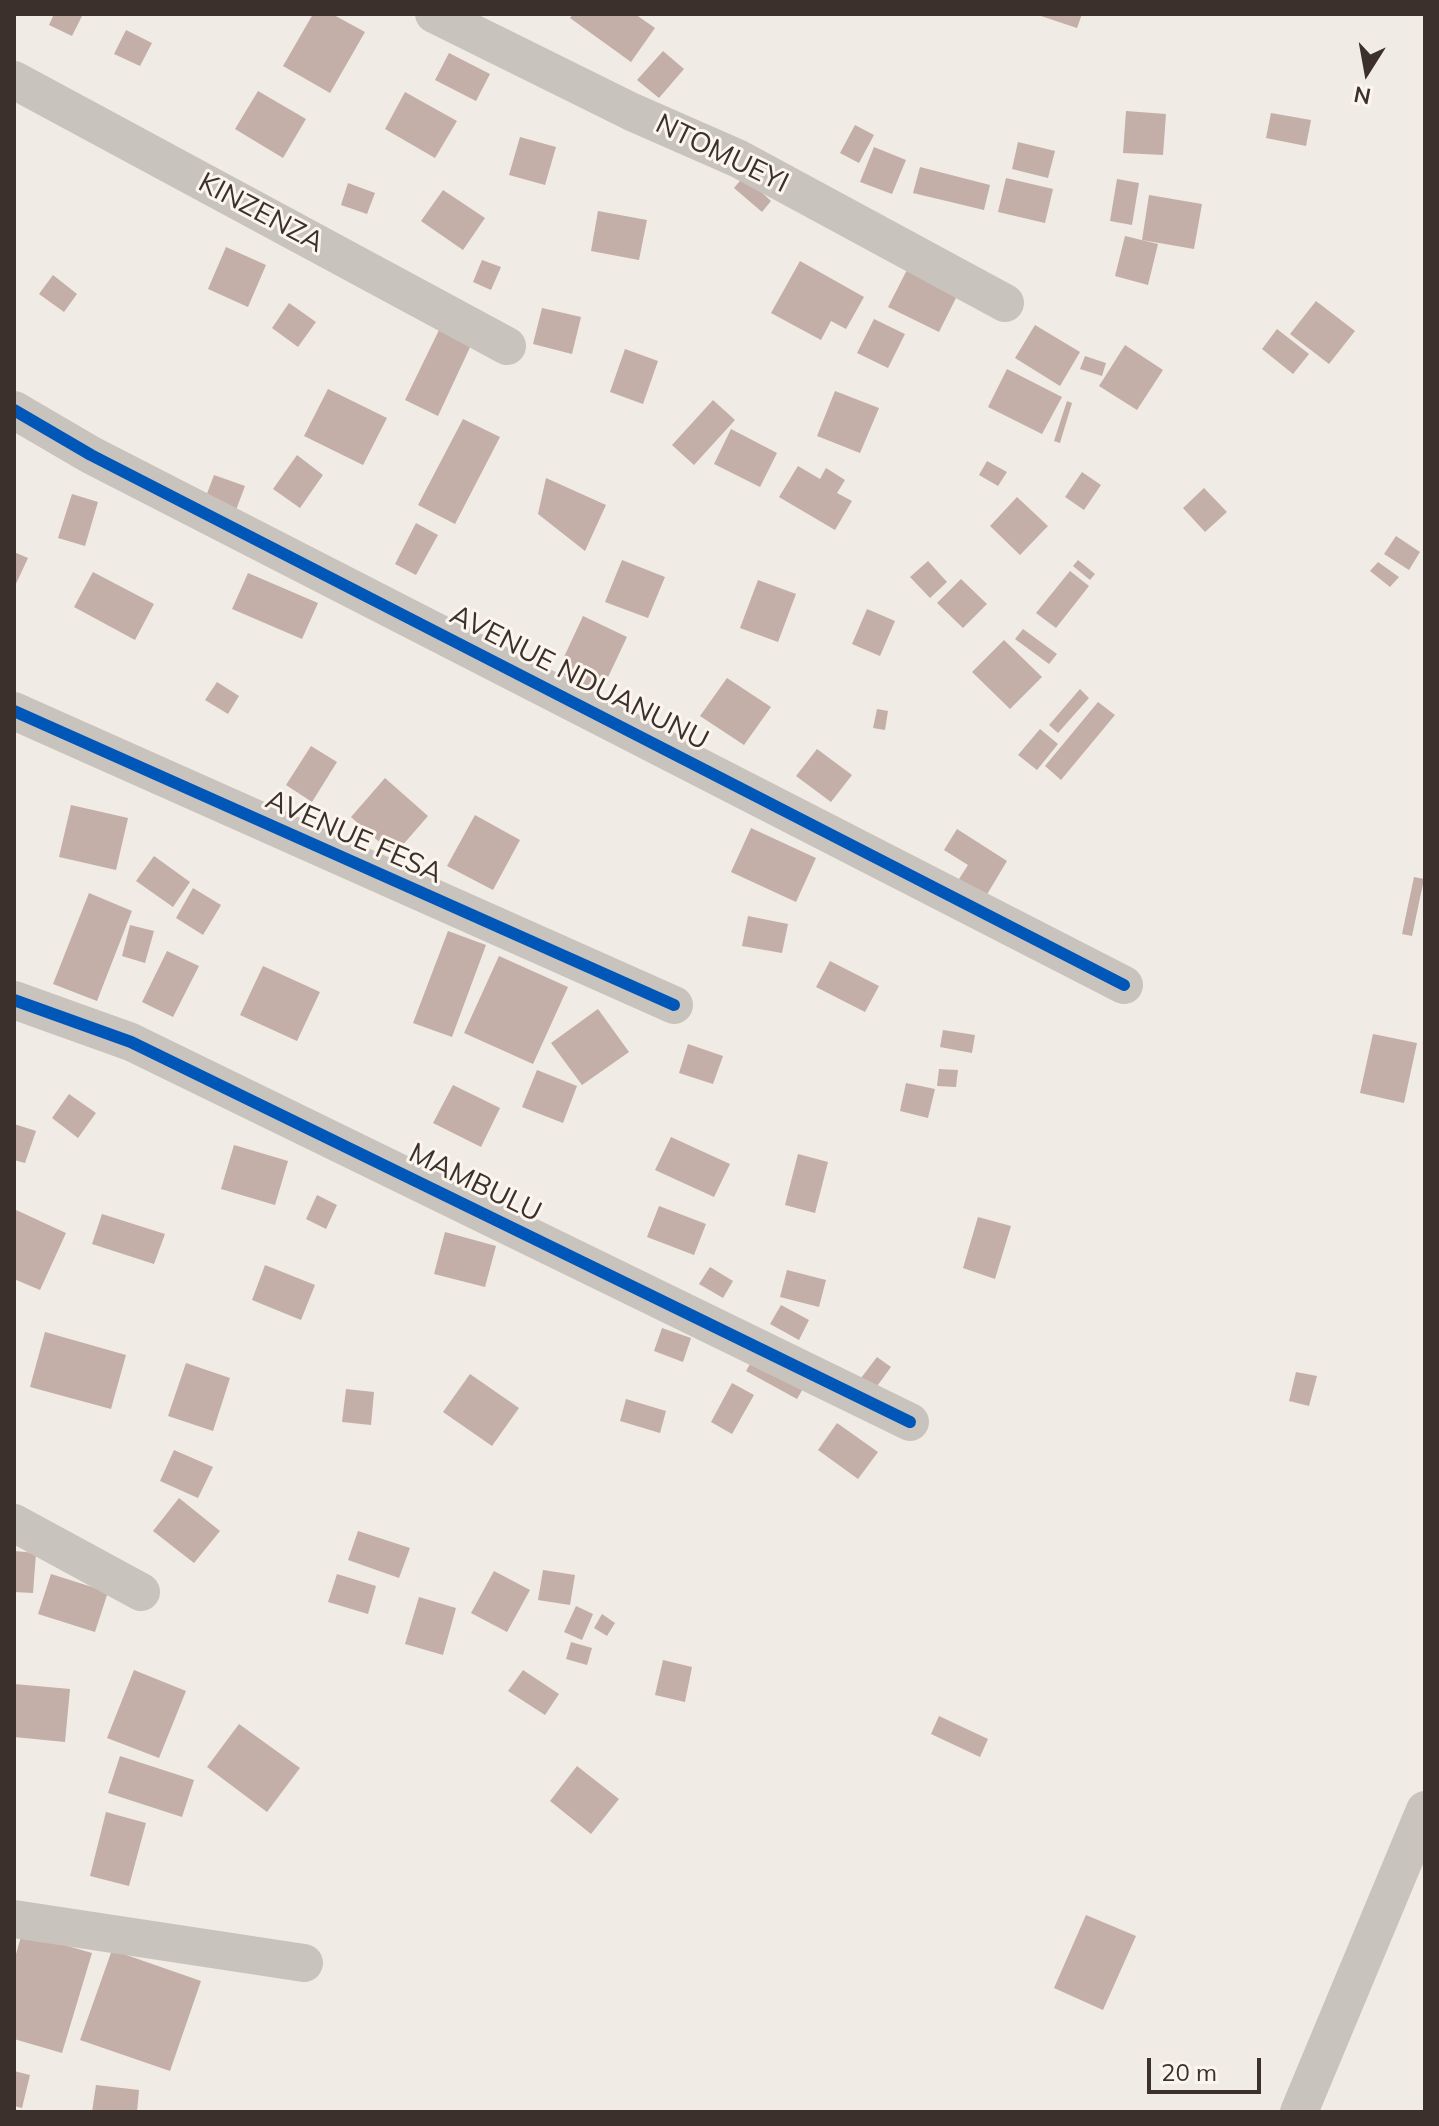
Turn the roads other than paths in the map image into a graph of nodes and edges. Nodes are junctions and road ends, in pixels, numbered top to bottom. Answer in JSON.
{"nodes":[{"id":1,"x":434,"y":14,"type":"edge"},
{"id":2,"x":14,"y":80,"type":"edge"},
{"id":3,"x":1005,"y":303,"type":"dead end"},
{"id":4,"x":507,"y":346,"type":"dead end"},
{"id":5,"x":14,"y":410,"type":"edge"},
{"id":6,"x":14,"y":711,"type":"edge"},
{"id":7,"x":1124,"y":985,"type":"dead end"},
{"id":8,"x":14,"y":1000,"type":"edge"},
{"id":9,"x":674,"y":1005,"type":"dead end"},
{"id":10,"x":910,"y":1422,"type":"dead end"},
{"id":11,"x":14,"y":1523,"type":"edge"},
{"id":12,"x":141,"y":1592,"type":"dead end"},
{"id":13,"x":1425,"y":1810,"type":"edge"},
{"id":14,"x":14,"y":1919,"type":"edge"},
{"id":15,"x":304,"y":1963,"type":"dead end"},
{"id":16,"x":1299,"y":2112,"type":"edge"}],
"edges":[{"from":1,"to":3,"type":"street","name":"NTOMUEYI"},
{"from":2,"to":4,"type":"street","name":"KINZENZA"},
{"from":5,"to":7,"type":"street","name":"AVENUE NDUANUNU"},
{"from":6,"to":9,"type":"street","name":"AVENUE FESA"},
{"from":8,"to":10,"type":"street","name":"MAMBULU"},
{"from":11,"to":12,"type":"street"},
{"from":13,"to":16,"type":"street"},
{"from":14,"to":15,"type":"street"}]}
